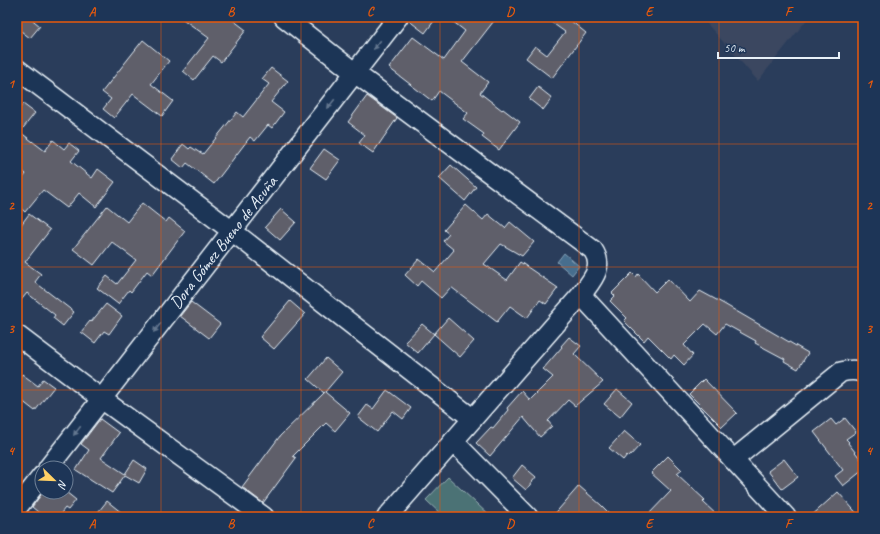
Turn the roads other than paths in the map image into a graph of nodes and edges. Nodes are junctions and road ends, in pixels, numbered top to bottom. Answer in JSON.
{"nodes":[{"id":1,"x":284,"y":17,"type":"edge"},
{"id":2,"x":398,"y":17,"type":"edge"},
{"id":3,"x":17,"y":70,"type":"edge"},
{"id":4,"x":355,"y":73,"type":"junction"},
{"id":5,"x":232,"y":231,"type":"junction"},
{"id":6,"x":581,"y":295,"type":"junction"},
{"id":7,"x":17,"y":335,"type":"edge"},
{"id":8,"x":863,"y":373,"type":"edge"},
{"id":9,"x":102,"y":399,"type":"junction"},
{"id":10,"x":473,"y":419,"type":"junction"},
{"id":11,"x":454,"y":441,"type":"junction"},
{"id":12,"x":54,"y":460,"type":"edge"},
{"id":13,"x":733,"y":460,"type":"junction"},
{"id":14,"x":34,"y":486,"type":"edge"},
{"id":15,"x":17,"y":508,"type":"edge"},
{"id":16,"x":264,"y":517,"type":"edge"},
{"id":17,"x":387,"y":517,"type":"edge"},
{"id":18,"x":528,"y":517,"type":"edge"},
{"id":19,"x":786,"y":517,"type":"edge"}],
"edges":[{"from":1,"to":4,"type":"street"},
{"from":2,"to":4,"type":"street","name":"Dora Gómez Bueno de Acuña","one_way":true},
{"from":3,"to":5,"type":"street"},
{"from":4,"to":5,"type":"street","name":"Dora Gómez Bueno de Acuña","one_way":true},
{"from":4,"to":6,"type":"street"},
{"from":5,"to":9,"type":"street","name":"Dora Gómez Bueno de Acuña","one_way":true},
{"from":5,"to":10,"type":"street"},
{"from":6,"to":10,"type":"street"},
{"from":6,"to":13,"type":"street"},
{"from":7,"to":9,"type":"street"},
{"from":8,"to":13,"type":"street"},
{"from":9,"to":12,"type":"street","name":"Dora Gómez Bueno de Acuña","one_way":true},
{"from":9,"to":16,"type":"street"},
{"from":10,"to":11,"type":"street"},
{"from":11,"to":17,"type":"street"},
{"from":11,"to":18,"type":"street"},
{"from":13,"to":19,"type":"street"},
{"from":14,"to":15,"type":"street"}]}
